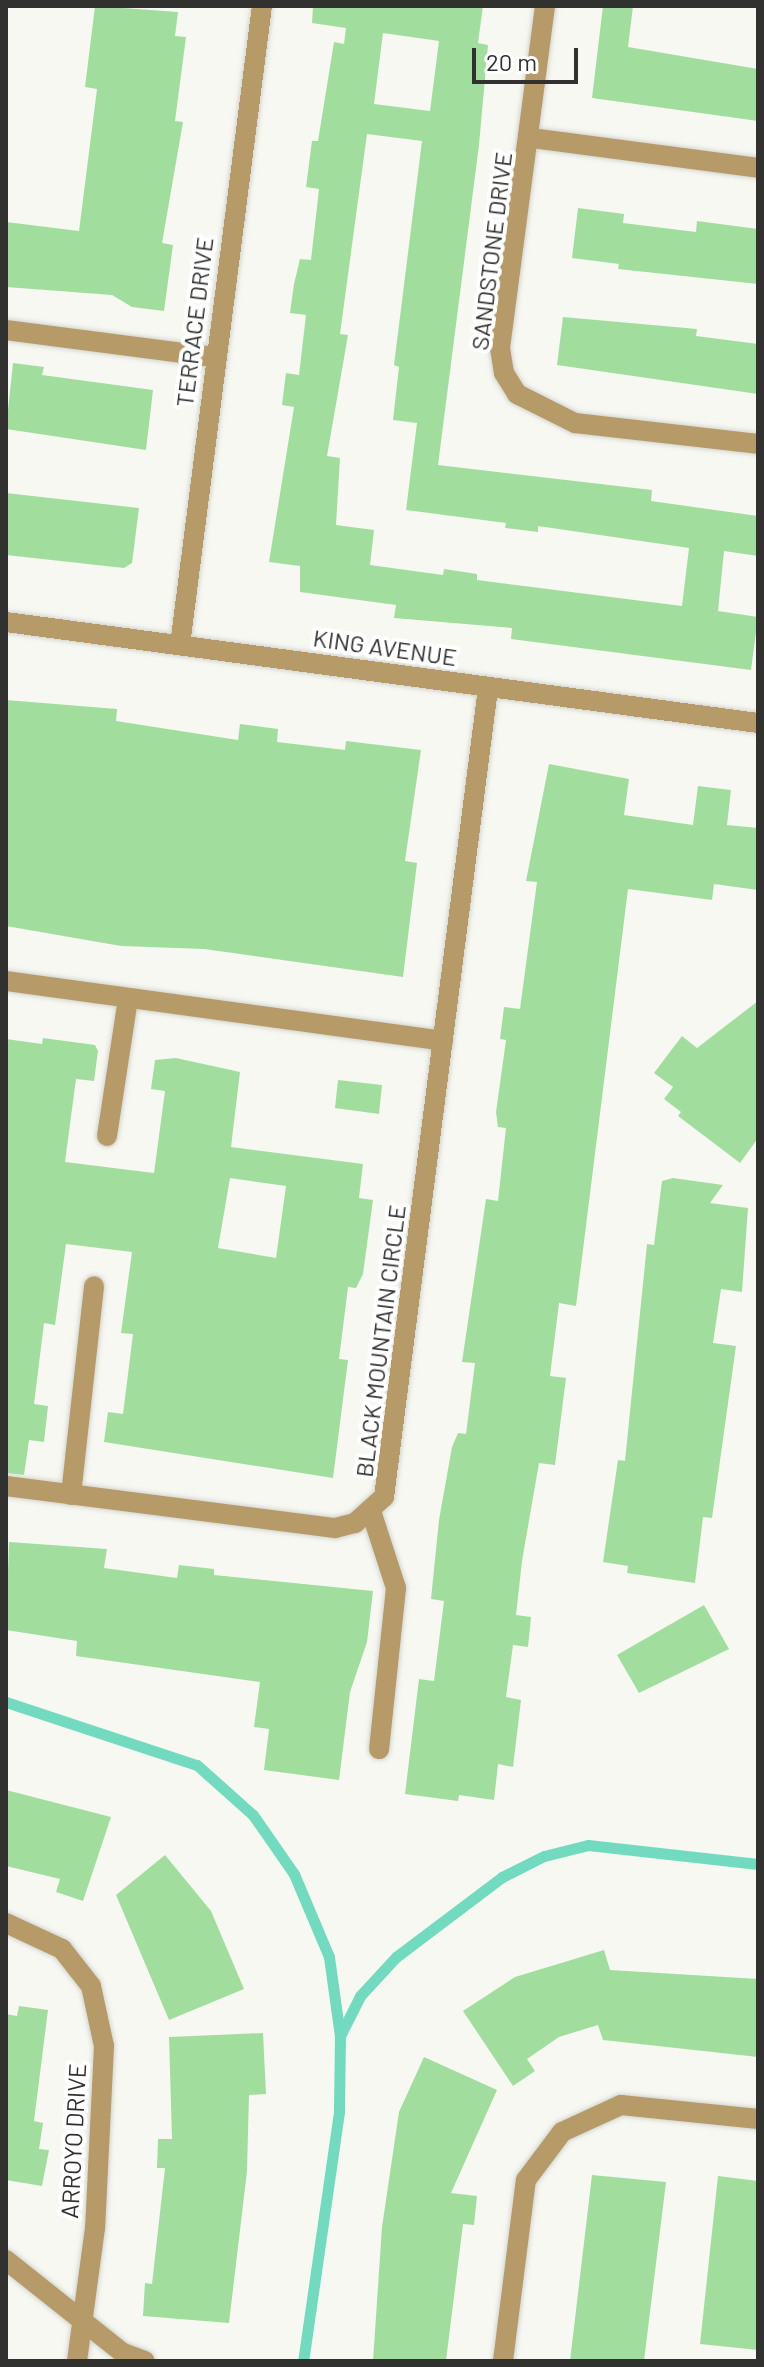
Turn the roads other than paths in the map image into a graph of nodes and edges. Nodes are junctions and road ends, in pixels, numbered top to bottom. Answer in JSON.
{"nodes":[{"id":1,"x":262,"y":6,"type":"edge"},
{"id":2,"x":545,"y":6,"type":"edge"},
{"id":3,"x":531,"y":138,"type":"junction"},
{"id":4,"x":758,"y":168,"type":"edge"},
{"id":5,"x":6,"y":330,"type":"edge"},
{"id":6,"x":215,"y":357,"type":"junction"},
{"id":7,"x":758,"y":444,"type":"edge"},
{"id":8,"x":6,"y":622,"type":"edge"},
{"id":9,"x":180,"y":645,"type":"junction"},
{"id":10,"x":488,"y":688,"type":"junction"},
{"id":11,"x":758,"y":723,"type":"edge"},
{"id":12,"x":6,"y":981,"type":"edge"},
{"id":13,"x":128,"y":999,"type":"junction"},
{"id":14,"x":443,"y":1041,"type":"junction"},
{"id":15,"x":107,"y":1136,"type":"dead end"},
{"id":16,"x":94,"y":1286,"type":"dead end"},
{"id":17,"x":6,"y":1486,"type":"edge"},
{"id":18,"x":71,"y":1495,"type":"junction"},
{"id":19,"x":371,"y":1511,"type":"junction"},
{"id":20,"x":379,"y":1749,"type":"dead end"},
{"id":21,"x":6,"y":1923,"type":"edge"},
{"id":22,"x":758,"y":2119,"type":"edge"},
{"id":23,"x":6,"y":2260,"type":"edge"},
{"id":24,"x":81,"y":2323,"type":"junction"},
{"id":25,"x":77,"y":2361,"type":"edge"},
{"id":26,"x":145,"y":2361,"type":"edge"},
{"id":27,"x":503,"y":2361,"type":"edge"}],
"edges":[{"from":1,"to":6,"type":"street","name":"TERRACE DRIVE"},
{"from":2,"to":3,"type":"street","name":"SANDSTONE DRIVE"},
{"from":3,"to":4,"type":"street"},
{"from":3,"to":7,"type":"street","name":"SANDSTONE DRIVE"},
{"from":5,"to":6,"type":"street"},
{"from":6,"to":9,"type":"street","name":"TERRACE DRIVE"},
{"from":8,"to":9,"type":"street","name":"KING AVENUE"},
{"from":9,"to":10,"type":"street","name":"KING AVENUE"},
{"from":10,"to":11,"type":"street","name":"KING AVENUE"},
{"from":10,"to":14,"type":"street","name":"BLACK MOUNTAIN CIRCLE"},
{"from":12,"to":13,"type":"street"},
{"from":13,"to":14,"type":"street"},
{"from":13,"to":15,"type":"street"},
{"from":14,"to":19,"type":"street","name":"BLACK MOUNTAIN CIRCLE"},
{"from":16,"to":18,"type":"street"},
{"from":17,"to":18,"type":"street","name":"BLACK MOUNTAIN CIRCLE"},
{"from":18,"to":19,"type":"street","name":"BLACK MOUNTAIN CIRCLE"},
{"from":19,"to":20,"type":"street"},
{"from":21,"to":24,"type":"street","name":"ARROYO DRIVE"},
{"from":22,"to":27,"type":"street"},
{"from":23,"to":24,"type":"street"},
{"from":24,"to":25,"type":"street","name":"ARROYO DRIVE"},
{"from":24,"to":26,"type":"street"}]}
